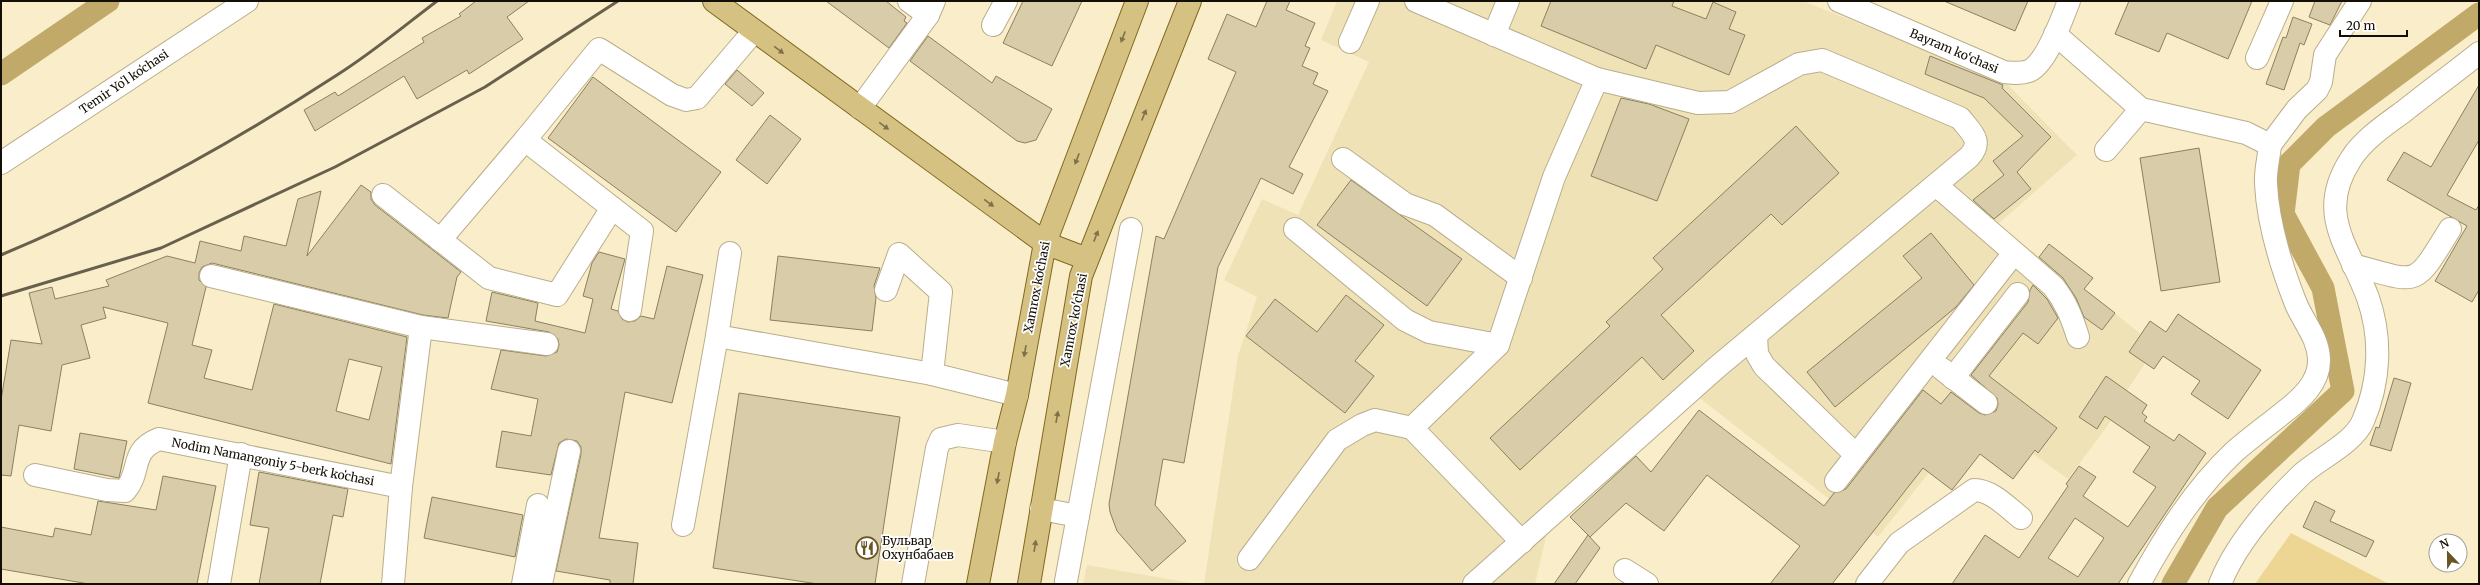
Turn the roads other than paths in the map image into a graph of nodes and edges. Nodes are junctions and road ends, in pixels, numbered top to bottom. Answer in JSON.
{"nodes":[{"id":1,"x":247,"y":1,"type":"edge"},
{"id":2,"x":714,"y":1,"type":"edge"},
{"id":3,"x":909,"y":1,"type":"edge"},
{"id":4,"x":1006,"y":1,"type":"edge"},
{"id":5,"x":1136,"y":1,"type":"edge"},
{"id":6,"x":1190,"y":1,"type":"edge"},
{"id":7,"x":1368,"y":1,"type":"edge"},
{"id":8,"x":1416,"y":1,"type":"edge"},
{"id":9,"x":1508,"y":1,"type":"edge"},
{"id":10,"x":1839,"y":1,"type":"edge"},
{"id":11,"x":2069,"y":1,"type":"edge"},
{"id":12,"x":2282,"y":1,"type":"edge"},
{"id":13,"x":2360,"y":1,"type":"edge"},
{"id":14,"x":931,"y":8,"type":"edge"},
{"id":15,"x":993,"y":25,"type":"dead end"},
{"id":16,"x":754,"y":31,"type":"junction"},
{"id":17,"x":2055,"y":34,"type":"junction"},
{"id":18,"x":1494,"y":35,"type":"junction"},
{"id":19,"x":1350,"y":42,"type":"dead end"},
{"id":20,"x":2479,"y":53,"type":"edge"},
{"id":21,"x":2257,"y":58,"type":"dead end"},
{"id":22,"x":1598,"y":79,"type":"junction"},
{"id":23,"x":860,"y":108,"type":"junction"},
{"id":24,"x":2141,"y":109,"type":"junction"},
{"id":25,"x":524,"y":140,"type":"junction"},
{"id":26,"x":2270,"y":145,"type":"junction"},
{"id":27,"x":2106,"y":150,"type":"dead end"},
{"id":28,"x":1343,"y":159,"type":"dead end"},
{"id":29,"x":1,"y":163,"type":"edge"},
{"id":30,"x":1936,"y":185,"type":"junction"},
{"id":31,"x":384,"y":195,"type":"dead end"},
{"id":32,"x":612,"y":208,"type":"junction"},
{"id":33,"x":1131,"y":229,"type":"dead end"},
{"id":34,"x":1294,"y":229,"type":"dead end"},
{"id":35,"x":2450,"y":229,"type":"dead end"},
{"id":36,"x":440,"y":240,"type":"junction"},
{"id":37,"x":1045,"y":243,"type":"junction"},
{"id":38,"x":730,"y":253,"type":"dead end"},
{"id":39,"x":2014,"y":253,"type":"junction"},
{"id":40,"x":1087,"y":259,"type":"junction"},
{"id":41,"x":2353,"y":265,"type":"junction"},
{"id":42,"x":211,"y":276,"type":"dead end"},
{"id":43,"x":1521,"y":278,"type":"junction"},
{"id":44,"x":886,"y":290,"type":"dead end"},
{"id":45,"x":2018,"y":294,"type":"dead end"},
{"id":46,"x":630,"y":310,"type":"dead end"},
{"id":47,"x":421,"y":327,"type":"junction"},
{"id":48,"x":1756,"y":335,"type":"junction"},
{"id":49,"x":717,"y":336,"type":"junction"},
{"id":50,"x":2078,"y":337,"type":"dead end"},
{"id":51,"x":547,"y":344,"type":"dead end"},
{"id":52,"x":1498,"y":345,"type":"junction"},
{"id":53,"x":1930,"y":360,"type":"junction"},
{"id":54,"x":932,"y":374,"type":"junction"},
{"id":55,"x":1953,"y":378,"type":"junction"},
{"id":56,"x":1017,"y":395,"type":"junction"},
{"id":57,"x":1986,"y":403,"type":"dead end"},
{"id":58,"x":1412,"y":428,"type":"junction"},
{"id":59,"x":1005,"y":442,"type":"junction"},
{"id":60,"x":569,"y":451,"type":"dead end"},
{"id":61,"x":241,"y":454,"type":"junction"},
{"id":62,"x":1856,"y":455,"type":"junction"},
{"id":63,"x":35,"y":475,"type":"dead end"},
{"id":64,"x":1836,"y":481,"type":"dead end"},
{"id":65,"x":401,"y":487,"type":"junction"},
{"id":66,"x":538,"y":504,"type":"dead end"},
{"id":67,"x":1042,"y":509,"type":"junction"},
{"id":68,"x":1078,"y":516,"type":"junction"},
{"id":69,"x":2021,"y":518,"type":"dead end"},
{"id":70,"x":683,"y":525,"type":"dead end"},
{"id":71,"x":1522,"y":542,"type":"junction"},
{"id":72,"x":1249,"y":559,"type":"dead end"},
{"id":73,"x":1625,"y":570,"type":"dead end"},
{"id":74,"x":1066,"y":581,"type":"dead end"},
{"id":75,"x":219,"y":584,"type":"edge"},
{"id":76,"x":393,"y":584,"type":"edge"},
{"id":77,"x":523,"y":584,"type":"edge"},
{"id":78,"x":541,"y":584,"type":"edge"},
{"id":79,"x":914,"y":584,"type":"edge"},
{"id":80,"x":978,"y":584,"type":"edge"},
{"id":81,"x":1029,"y":584,"type":"edge"},
{"id":82,"x":1474,"y":584,"type":"edge"},
{"id":83,"x":1647,"y":584,"type":"edge"},
{"id":84,"x":1868,"y":584,"type":"edge"},
{"id":85,"x":2139,"y":584,"type":"edge"},
{"id":86,"x":2220,"y":584,"type":"edge"}],
"edges":[{"from":1,"to":29,"type":"street","name":"Temir Yoʻl koʻchasi"},
{"from":2,"to":16,"type":"main road"},
{"from":3,"to":14,"type":"street"},
{"from":4,"to":15,"type":"street"},
{"from":5,"to":37,"type":"main road","name":"Xamrox koʻchasi","one_way":true},
{"from":40,"to":6,"type":"main road","name":"Xamrox ko'chasi","one_way":true},
{"from":7,"to":19,"type":"street"},
{"from":8,"to":18,"type":"street"},
{"from":9,"to":18,"type":"street"},
{"from":10,"to":17,"type":"street","name":"Bayram ko‘chasi"},
{"from":11,"to":17,"type":"street","name":"Bayram ko‘chasi"},
{"from":12,"to":21,"type":"street"},
{"from":13,"to":26,"type":"street"},
{"from":14,"to":23,"type":"street"},
{"from":16,"to":23,"type":"main road","one_way":true},
{"from":16,"to":25,"type":"street"},
{"from":17,"to":24,"type":"street"},
{"from":18,"to":22,"type":"street"},
{"from":20,"to":41,"type":"street"},
{"from":22,"to":30,"type":"street"},
{"from":22,"to":43,"type":"street"},
{"from":23,"to":37,"type":"main road","one_way":true},
{"from":24,"to":26,"type":"street"},
{"from":24,"to":27,"type":"street"},
{"from":25,"to":32,"type":"street"},
{"from":25,"to":36,"type":"street"},
{"from":26,"to":85,"type":"street"},
{"from":28,"to":43,"type":"street"},
{"from":30,"to":39,"type":"street"},
{"from":30,"to":48,"type":"street"},
{"from":31,"to":36,"type":"street"},
{"from":32,"to":36,"type":"street"},
{"from":32,"to":46,"type":"street"},
{"from":33,"to":68,"type":"street"},
{"from":34,"to":52,"type":"street"},
{"from":35,"to":41,"type":"street"},
{"from":37,"to":40,"type":"main road"},
{"from":37,"to":56,"type":"main road","name":"Xamrox koʻchasi","one_way":true},
{"from":38,"to":49,"type":"street"},
{"from":39,"to":50,"type":"street"},
{"from":39,"to":53,"type":"street"},
{"from":67,"to":40,"type":"main road","name":"Xamrox ko'chasi","one_way":true},
{"from":41,"to":86,"type":"street"},
{"from":42,"to":47,"type":"street"},
{"from":43,"to":52,"type":"street"},
{"from":44,"to":54,"type":"street"},
{"from":45,"to":55,"type":"street"},
{"from":47,"to":51,"type":"street"},
{"from":47,"to":65,"type":"street"},
{"from":48,"to":62,"type":"street"},
{"from":48,"to":71,"type":"street"},
{"from":49,"to":54,"type":"street"},
{"from":49,"to":70,"type":"street"},
{"from":52,"to":58,"type":"street"},
{"from":53,"to":55,"type":"street"},
{"from":53,"to":62,"type":"street"},
{"from":54,"to":56,"type":"street"},
{"from":55,"to":57,"type":"street"},
{"from":56,"to":59,"type":"main road","name":"Xamrox koʻchasi"},
{"from":58,"to":71,"type":"street"},
{"from":58,"to":72,"type":"street"},
{"from":59,"to":79,"type":"street"},
{"from":59,"to":80,"type":"main road","name":"Xamrox koʻchasi","one_way":true},
{"from":60,"to":78,"type":"street"},
{"from":61,"to":63,"type":"street","name":"Nodim Namangoniy 5-berk koʻchasi"},
{"from":61,"to":65,"type":"street","name":"Nodim Namangoniy 5-berk koʻchasi"},
{"from":61,"to":75,"type":"street"},
{"from":62,"to":64,"type":"street"},
{"from":65,"to":76,"type":"street"},
{"from":66,"to":77,"type":"street"},
{"from":67,"to":68,"type":"street"},
{"from":81,"to":67,"type":"main road","name":"Xamrox ko'chasi","one_way":true},
{"from":68,"to":74,"type":"street"},
{"from":69,"to":84,"type":"street"},
{"from":71,"to":82,"type":"street"},
{"from":73,"to":83,"type":"street"}]}
